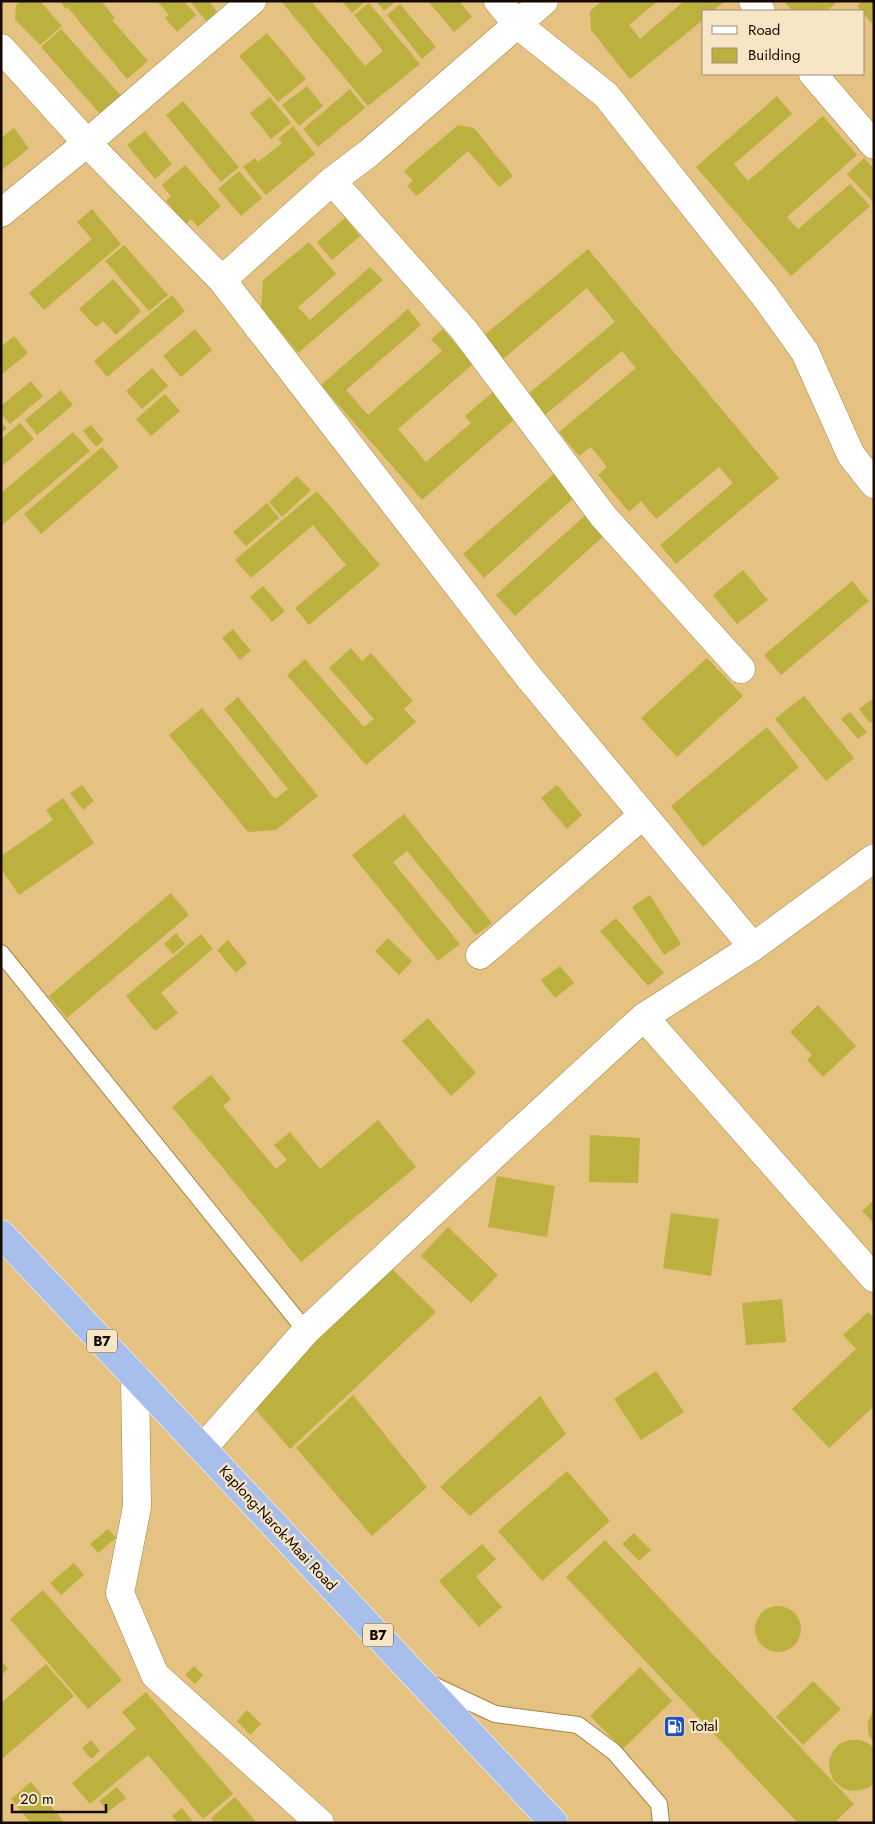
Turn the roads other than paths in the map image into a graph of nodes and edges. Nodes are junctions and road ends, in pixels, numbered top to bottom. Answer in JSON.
{"nodes":[{"id":1,"x":252,"y":1,"type":"edge"},
{"id":2,"x":498,"y":1,"type":"edge"},
{"id":3,"x":544,"y":1,"type":"edge"},
{"id":4,"x":518,"y":25,"type":"junction"},
{"id":5,"x":1,"y":48,"type":"edge"},
{"id":6,"x":815,"y":75,"type":"edge"},
{"id":7,"x":87,"y":143,"type":"junction"},
{"id":8,"x":874,"y":145,"type":"edge"},
{"id":9,"x":332,"y":181,"type":"junction"},
{"id":10,"x":1,"y":213,"type":"edge"},
{"id":11,"x":222,"y":280,"type":"junction"},
{"id":12,"x":874,"y":484,"type":"edge"},
{"id":13,"x":741,"y":669,"type":"dead end"},
{"id":14,"x":643,"y":816,"type":"junction"},
{"id":15,"x":874,"y":858,"type":"edge"},
{"id":16,"x":753,"y":947,"type":"junction"},
{"id":17,"x":1,"y":953,"type":"edge"},
{"id":18,"x":480,"y":955,"type":"dead end"},
{"id":19,"x":644,"y":1018,"type":"junction"},
{"id":20,"x":4,"y":1241,"type":"edge"},
{"id":21,"x":874,"y":1278,"type":"edge"},
{"id":22,"x":306,"y":1331,"type":"junction"},
{"id":23,"x":135,"y":1376,"type":"junction"},
{"id":24,"x":203,"y":1448,"type":"junction"},
{"id":25,"x":418,"y":1677,"type":"junction"},
{"id":26,"x":320,"y":1823,"type":"edge"},
{"id":27,"x":554,"y":1823,"type":"edge"},
{"id":28,"x":661,"y":1823,"type":"edge"}],
"edges":[{"from":1,"to":7,"type":"street"},
{"from":2,"to":4,"type":"street"},
{"from":3,"to":4,"type":"street"},
{"from":4,"to":9,"type":"street"},
{"from":4,"to":12,"type":"street"},
{"from":5,"to":7,"type":"street"},
{"from":6,"to":8,"type":"street"},
{"from":7,"to":10,"type":"street"},
{"from":7,"to":11,"type":"street"},
{"from":9,"to":11,"type":"street"},
{"from":9,"to":13,"type":"street"},
{"from":11,"to":14,"type":"street"},
{"from":14,"to":16,"type":"street"},
{"from":14,"to":18,"type":"street"},
{"from":15,"to":16,"type":"street"},
{"from":16,"to":19,"type":"street"},
{"from":17,"to":22,"type":"lane"},
{"from":19,"to":21,"type":"street"},
{"from":19,"to":22,"type":"street"},
{"from":20,"to":23,"type":"highway","name":"Kaplong-Narok-Maai Road","number":"B7"},
{"from":22,"to":24,"type":"street"},
{"from":23,"to":24,"type":"highway","name":"Kaplong-Narok-Maai Road","number":"B7"},
{"from":23,"to":26,"type":"street"},
{"from":24,"to":25,"type":"highway","name":"Kaplong-Narok-Maai Road","number":"B7"},
{"from":25,"to":27,"type":"highway","name":"Kaplong-Narok-Maai Road","number":"B7"},
{"from":25,"to":28,"type":"lane"}]}
